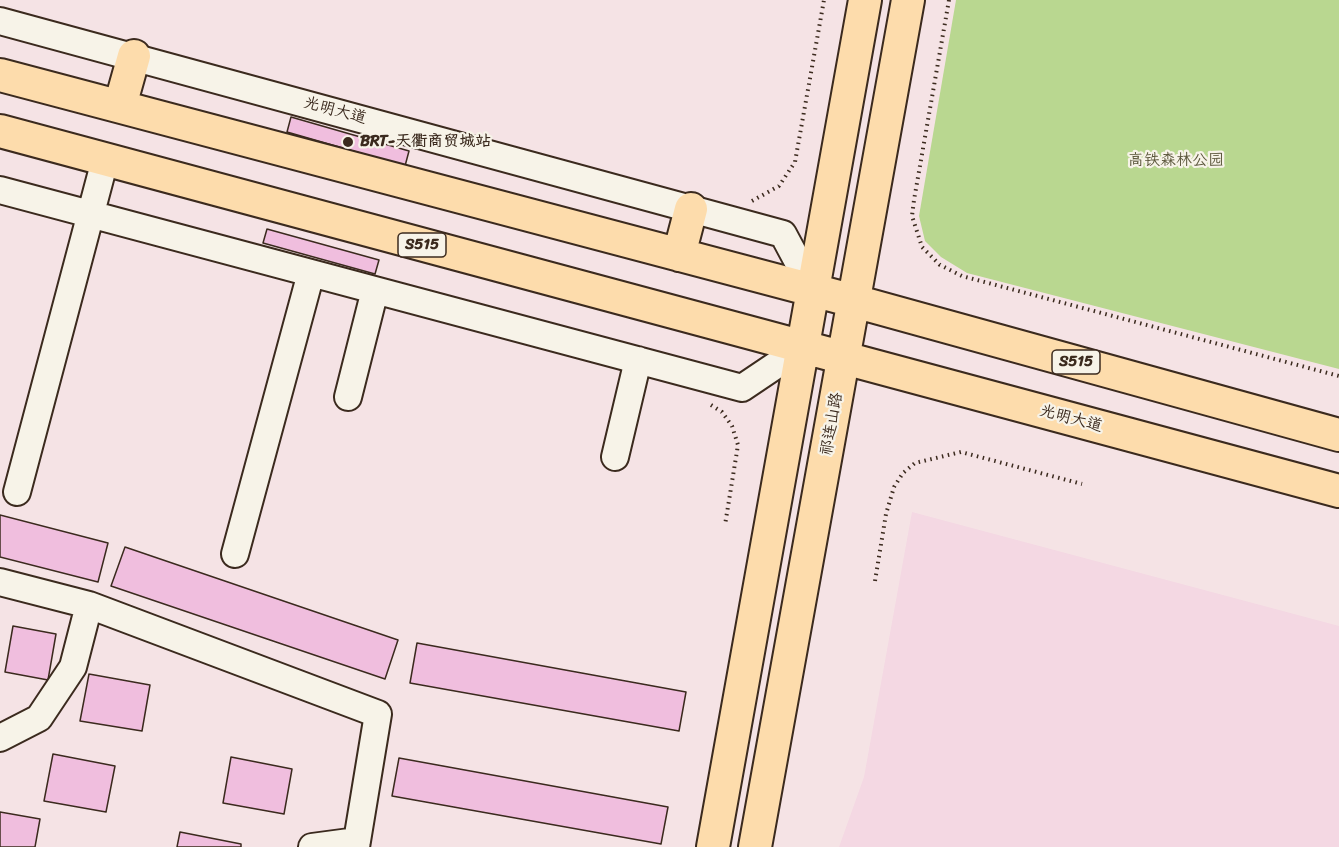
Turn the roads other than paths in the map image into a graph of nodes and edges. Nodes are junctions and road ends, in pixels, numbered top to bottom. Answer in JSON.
{"nodes":[{"id":1,"x":865,"y":0,"type":"edge"},
{"id":2,"x":908,"y":0,"type":"edge"},
{"id":3,"x":0,"y":21,"type":"edge"},
{"id":4,"x":134,"y":56,"type":"junction"},
{"id":5,"x":0,"y":75,"type":"edge"},
{"id":6,"x":120,"y":106,"type":"junction"},
{"id":7,"x":0,"y":131,"type":"edge"},
{"id":8,"x":105,"y":160,"type":"junction"},
{"id":9,"x":0,"y":190,"type":"edge"},
{"id":10,"x":691,"y":209,"type":"junction"},
{"id":11,"x":90,"y":214,"type":"junction"},
{"id":12,"x":679,"y":255,"type":"junction"},
{"id":13,"x":311,"y":273,"type":"junction"},
{"id":14,"x":375,"y":290,"type":"junction"},
{"id":15,"x":813,"y":290,"type":"junction"},
{"id":16,"x":854,"y":301,"type":"junction"},
{"id":17,"x":803,"y":347,"type":"junction"},
{"id":18,"x":843,"y":359,"type":"junction"},
{"id":19,"x":638,"y":360,"type":"junction"},
{"id":20,"x":348,"y":397,"type":"dead end"},
{"id":21,"x":1339,"y":435,"type":"edge"},
{"id":22,"x":615,"y":457,"type":"dead end"},
{"id":23,"x":1339,"y":491,"type":"edge"},
{"id":24,"x":17,"y":492,"type":"dead end"},
{"id":25,"x":234,"y":554,"type":"dead end"},
{"id":26,"x":0,"y":582,"type":"edge"},
{"id":27,"x":89,"y":605,"type":"junction"},
{"id":28,"x":0,"y":738,"type":"edge"},
{"id":29,"x":356,"y":844,"type":"edge"},
{"id":30,"x":312,"y":847,"type":"edge"},
{"id":31,"x":713,"y":847,"type":"edge"},
{"id":32,"x":756,"y":847,"type":"edge"}],
"edges":[{"from":1,"to":15,"type":"main road"},
{"from":2,"to":16,"type":"main road","name":"祁连山路"},
{"from":3,"to":4,"type":"street","name":"光明大道"},
{"from":4,"to":6,"type":"main road"},
{"from":4,"to":10,"type":"street","name":"光明大道"},
{"from":5,"to":6,"type":"main road","number":"S515"},
{"from":6,"to":12,"type":"main road","number":"S515"},
{"from":7,"to":8,"type":"main road","name":"光明大道","number":"S515"},
{"from":8,"to":11,"type":"street"},
{"from":8,"to":17,"type":"main road","name":"光明大道","number":"S515"},
{"from":9,"to":11,"type":"street"},
{"from":10,"to":12,"type":"main road"},
{"from":10,"to":15,"type":"street","name":"光明大道"},
{"from":11,"to":13,"type":"street"},
{"from":11,"to":24,"type":"street"},
{"from":12,"to":15,"type":"main road","number":"S515"},
{"from":13,"to":14,"type":"street"},
{"from":13,"to":25,"type":"street"},
{"from":14,"to":19,"type":"street"},
{"from":14,"to":20,"type":"street"},
{"from":15,"to":16,"type":"main road","number":"S515"},
{"from":15,"to":17,"type":"main road"},
{"from":16,"to":18,"type":"main road","name":"祁连山路"},
{"from":16,"to":21,"type":"main road","number":"S515"},
{"from":17,"to":18,"type":"main road","name":"光明大道","number":"S515"},
{"from":17,"to":19,"type":"street"},
{"from":17,"to":31,"type":"main road"},
{"from":18,"to":23,"type":"main road","name":"光明大道","number":"S515"},
{"from":18,"to":32,"type":"main road","name":"祁连山路"},
{"from":19,"to":22,"type":"street"},
{"from":26,"to":27,"type":"street"},
{"from":27,"to":28,"type":"street"},
{"from":27,"to":29,"type":"street"},
{"from":29,"to":30,"type":"street"}]}
